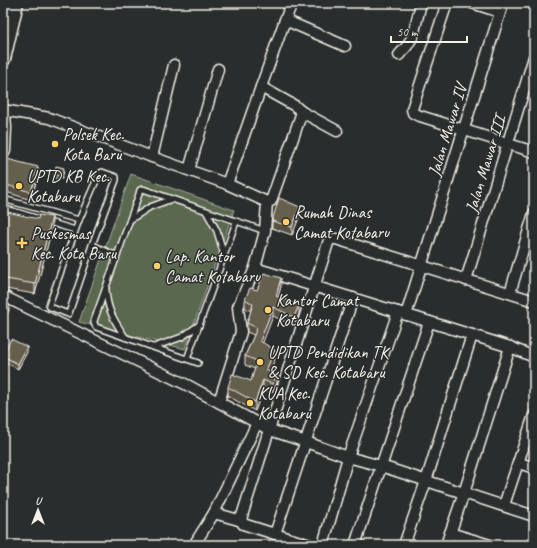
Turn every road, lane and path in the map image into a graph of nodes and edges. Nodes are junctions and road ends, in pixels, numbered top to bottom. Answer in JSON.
{"nodes":[{"id":1,"x":16,"y":3,"type":"edge"},
{"id":2,"x":292,"y":3,"type":"edge"},
{"id":3,"x":421,"y":3,"type":"edge"},
{"id":4,"x":447,"y":3,"type":"edge"},
{"id":5,"x":472,"y":3,"type":"edge"},
{"id":6,"x":497,"y":7,"type":"edge"},
{"id":7,"x":284,"y":20,"type":"junction"},
{"id":8,"x":345,"y":46,"type":"dead end"},
{"id":9,"x":399,"y":55,"type":"dead end"},
{"id":10,"x":534,"y":57,"type":"edge"},
{"id":11,"x":3,"y":60,"type":"edge"},
{"id":12,"x":174,"y":65,"type":"dead end"},
{"id":13,"x":218,"y":69,"type":"dead end"},
{"id":14,"x":261,"y":87,"type":"junction"},
{"id":15,"x":3,"y":110,"type":"edge"},
{"id":16,"x":302,"y":112,"type":"junction"},
{"id":17,"x":3,"y":117,"type":"edge"},
{"id":18,"x":464,"y":129,"type":"junction"},
{"id":19,"x":337,"y":131,"type":"dead end"},
{"id":20,"x":508,"y":144,"type":"junction"},
{"id":21,"x":3,"y":150,"type":"edge"},
{"id":22,"x":534,"y":152,"type":"edge"},
{"id":23,"x":152,"y":157,"type":"junction"},
{"id":24,"x":189,"y":170,"type":"junction"},
{"id":25,"x":227,"y":184,"type":"junction"},
{"id":26,"x":3,"y":199,"type":"edge"},
{"id":27,"x":172,"y":199,"type":"junction"},
{"id":28,"x":267,"y":202,"type":"junction"},
{"id":29,"x":3,"y":208,"type":"edge"},
{"id":30,"x":206,"y":211,"type":"junction"},
{"id":31,"x":534,"y":213,"type":"edge"},
{"id":32,"x":79,"y":220,"type":"junction"},
{"id":33,"x":130,"y":220,"type":"junction"},
{"id":34,"x":236,"y":222,"type":"junction"},
{"id":35,"x":75,"y":230,"type":"junction"},
{"id":36,"x":265,"y":231,"type":"junction"},
{"id":37,"x":92,"y":245,"type":"junction"},
{"id":38,"x":224,"y":255,"type":"junction"},
{"id":39,"x":117,"y":256,"type":"junction"},
{"id":40,"x":421,"y":266,"type":"junction"},
{"id":41,"x":255,"y":268,"type":"junction"},
{"id":42,"x":466,"y":280,"type":"junction"},
{"id":43,"x":315,"y":286,"type":"junction"},
{"id":44,"x":106,"y":287,"type":"junction"},
{"id":45,"x":510,"y":293,"type":"junction"},
{"id":46,"x":3,"y":296,"type":"edge"},
{"id":47,"x":353,"y":298,"type":"junction"},
{"id":48,"x":534,"y":301,"type":"edge"},
{"id":49,"x":402,"y":313,"type":"junction"},
{"id":50,"x":429,"y":322,"type":"junction"},
{"id":51,"x":199,"y":325,"type":"junction"},
{"id":52,"x":472,"y":335,"type":"junction"},
{"id":53,"x":126,"y":338,"type":"junction"},
{"id":54,"x":154,"y":347,"type":"junction"},
{"id":55,"x":510,"y":347,"type":"junction"},
{"id":56,"x":534,"y":357,"type":"edge"},
{"id":57,"x":187,"y":359,"type":"junction"},
{"id":58,"x":198,"y":363,"type":"dead end"},
{"id":59,"x":219,"y":402,"type":"junction"},
{"id":60,"x":534,"y":415,"type":"edge"},
{"id":61,"x":257,"y":423,"type":"junction"},
{"id":62,"x":270,"y":430,"type":"junction"},
{"id":63,"x":306,"y":442,"type":"junction"},
{"id":64,"x":348,"y":457,"type":"junction"},
{"id":65,"x":519,"y":463,"type":"junction"},
{"id":66,"x":381,"y":466,"type":"junction"},
{"id":67,"x":534,"y":468,"type":"edge"},
{"id":68,"x":426,"y":481,"type":"junction"},
{"id":69,"x":464,"y":493,"type":"junction"},
{"id":70,"x":504,"y":506,"type":"junction"},
{"id":71,"x":214,"y":513,"type":"junction"},
{"id":72,"x":534,"y":516,"type":"edge"},
{"id":73,"x":242,"y":521,"type":"junction"},
{"id":74,"x":450,"y":533,"type":"junction"},
{"id":75,"x":275,"y":534,"type":"junction"},
{"id":76,"x":194,"y":545,"type":"edge"},
{"id":77,"x":310,"y":545,"type":"edge"},
{"id":78,"x":323,"y":545,"type":"edge"},
{"id":79,"x":355,"y":545,"type":"edge"},
{"id":80,"x":404,"y":545,"type":"edge"},
{"id":81,"x":446,"y":545,"type":"edge"},
{"id":82,"x":490,"y":545,"type":"edge"}],
"edges":[{"from":1,"to":11,"type":"street"},
{"from":2,"to":7,"type":"street"},
{"from":3,"to":9,"type":"street"},
{"from":4,"to":18,"type":"street"},
{"from":5,"to":6,"type":"street"},
{"from":6,"to":18,"type":"street","name":"Jalan Mawar IV"},
{"from":7,"to":8,"type":"street"},
{"from":7,"to":14,"type":"street"},
{"from":10,"to":20,"type":"street","name":"Jalan Mawar III"},
{"from":12,"to":23,"type":"street"},
{"from":13,"to":24,"type":"street"},
{"from":14,"to":16,"type":"street"},
{"from":14,"to":25,"type":"street"},
{"from":15,"to":23,"type":"street"},
{"from":16,"to":19,"type":"street"},
{"from":16,"to":28,"type":"street"},
{"from":17,"to":21,"type":"street"},
{"from":18,"to":20,"type":"street"},
{"from":18,"to":40,"type":"street","name":"Jalan Mawar IV"},
{"from":20,"to":22,"type":"street"},
{"from":20,"to":42,"type":"street","name":"Jalan Mawar III"},
{"from":23,"to":24,"type":"street"},
{"from":24,"to":25,"type":"street"},
{"from":25,"to":28,"type":"street"},
{"from":26,"to":32,"type":"lane"},
{"from":27,"to":30,"type":"lane"},
{"from":27,"to":33,"type":"lane"},
{"from":27,"to":33,"type":"lane"},
{"from":28,"to":36,"type":"street"},
{"from":29,"to":35,"type":"lane"},
{"from":30,"to":34,"type":"lane"},
{"from":30,"to":38,"type":"lane"},
{"from":31,"to":45,"type":"street"},
{"from":32,"to":35,"type":"lane"},
{"from":32,"to":37,"type":"lane"},
{"from":33,"to":39,"type":"lane"},
{"from":34,"to":36,"type":"lane"},
{"from":34,"to":38,"type":"lane"},
{"from":35,"to":37,"type":"lane"},
{"from":36,"to":41,"type":"street"},
{"from":37,"to":39,"type":"lane"},
{"from":38,"to":51,"type":"lane"},
{"from":39,"to":44,"type":"lane"},
{"from":40,"to":42,"type":"street"},
{"from":40,"to":43,"type":"street"},
{"from":40,"to":49,"type":"street","name":"Jalan Mawar IV"},
{"from":41,"to":43,"type":"street"},
{"from":41,"to":59,"type":"street"},
{"from":42,"to":45,"type":"street"},
{"from":43,"to":47,"type":"street"},
{"from":43,"to":62,"type":"street"},
{"from":44,"to":53,"type":"lane"},
{"from":44,"to":53,"type":"lane"},
{"from":45,"to":48,"type":"street"},
{"from":46,"to":59,"type":"street"},
{"from":47,"to":49,"type":"street"},
{"from":47,"to":63,"type":"street"},
{"from":49,"to":50,"type":"street"},
{"from":49,"to":64,"type":"street","name":"Jalan Mawar IV"},
{"from":50,"to":52,"type":"street"},
{"from":50,"to":66,"type":"street"},
{"from":51,"to":54,"type":"lane"},
{"from":51,"to":57,"type":"lane"},
{"from":52,"to":55,"type":"street"},
{"from":52,"to":68,"type":"street"},
{"from":53,"to":54,"type":"lane"},
{"from":54,"to":57,"type":"lane"},
{"from":55,"to":56,"type":"street"},
{"from":55,"to":69,"type":"street"},
{"from":57,"to":58,"type":"lane"},
{"from":59,"to":61,"type":"street"},
{"from":60,"to":65,"type":"street"},
{"from":61,"to":62,"type":"street"},
{"from":61,"to":71,"type":"street"},
{"from":62,"to":63,"type":"street"},
{"from":62,"to":73,"type":"street"},
{"from":63,"to":64,"type":"street"},
{"from":63,"to":75,"type":"street"},
{"from":64,"to":66,"type":"street"},
{"from":64,"to":78,"type":"street","name":"Jalan Mawar IV"},
{"from":65,"to":67,"type":"street"},
{"from":65,"to":70,"type":"street"},
{"from":66,"to":68,"type":"street"},
{"from":66,"to":79,"type":"street"},
{"from":68,"to":69,"type":"street"},
{"from":68,"to":80,"type":"street"},
{"from":69,"to":70,"type":"street"},
{"from":69,"to":74,"type":"street"},
{"from":70,"to":72,"type":"street"},
{"from":71,"to":73,"type":"street"},
{"from":71,"to":76,"type":"street"},
{"from":73,"to":75,"type":"street"},
{"from":74,"to":81,"type":"street"},
{"from":74,"to":82,"type":"street"},
{"from":75,"to":77,"type":"street"}]}
